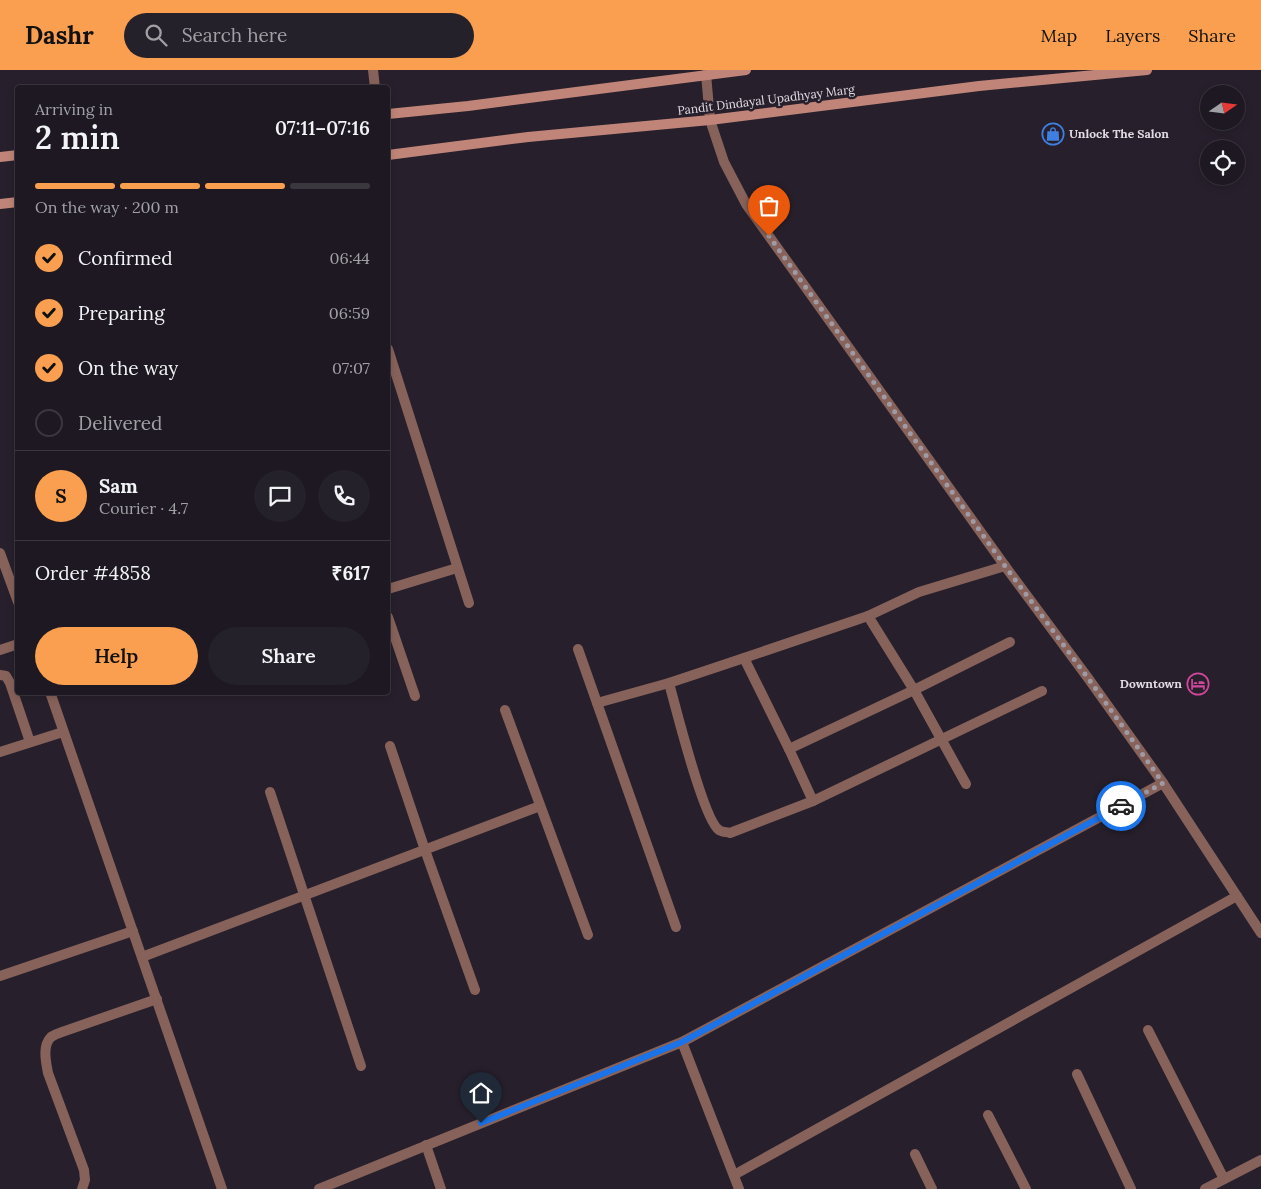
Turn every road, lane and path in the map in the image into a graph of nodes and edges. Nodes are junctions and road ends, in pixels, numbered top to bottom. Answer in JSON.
{"nodes":[{"id":1,"x":373,"y":70,"type":"edge"},
{"id":2,"x":746,"y":70,"type":"edge"},
{"id":3,"x":1147,"y":70,"type":"edge"},
{"id":4,"x":706,"y":74,"type":"junction"},
{"id":5,"x":375,"y":85,"type":"edge"},
{"id":6,"x":390,"y":114,"type":"edge"},
{"id":7,"x":710,"y":120,"type":"junction"},
{"id":8,"x":15,"y":155,"type":"edge"},
{"id":9,"x":390,"y":155,"type":"edge"},
{"id":10,"x":0,"y":157,"type":"edge"},
{"id":11,"x":15,"y":202,"type":"edge"},
{"id":12,"x":0,"y":204,"type":"edge"},
{"id":13,"x":390,"y":355,"type":"edge"},
{"id":14,"x":0,"y":553,"type":"edge"},
{"id":15,"x":1005,"y":566,"type":"junction"},
{"id":16,"x":457,"y":568,"type":"junction"},
{"id":17,"x":390,"y":588,"type":"edge"},
{"id":18,"x":15,"y":594,"type":"edge"},
{"id":19,"x":469,"y":603,"type":"dead end"},
{"id":20,"x":868,"y":616,"type":"junction"},
{"id":21,"x":390,"y":623,"type":"edge"},
{"id":22,"x":1010,"y":642,"type":"dead end"},
{"id":23,"x":15,"y":645,"type":"edge"},
{"id":24,"x":578,"y":648,"type":"dead end"},
{"id":25,"x":0,"y":650,"type":"edge"},
{"id":26,"x":744,"y":658,"type":"junction"},
{"id":27,"x":0,"y":675,"type":"edge"},
{"id":28,"x":669,"y":683,"type":"junction"},
{"id":29,"x":914,"y":690,"type":"junction"},
{"id":30,"x":1042,"y":691,"type":"dead end"},
{"id":31,"x":51,"y":695,"type":"edge"},
{"id":32,"x":415,"y":696,"type":"dead end"},
{"id":33,"x":597,"y":703,"type":"junction"},
{"id":34,"x":505,"y":710,"type":"dead end"},
{"id":35,"x":64,"y":732,"type":"junction"},
{"id":36,"x":942,"y":740,"type":"junction"},
{"id":37,"x":30,"y":742,"type":"junction"},
{"id":38,"x":390,"y":746,"type":"dead end"},
{"id":39,"x":789,"y":749,"type":"junction"},
{"id":40,"x":0,"y":752,"type":"edge"},
{"id":41,"x":1163,"y":783,"type":"junction"},
{"id":42,"x":966,"y":784,"type":"dead end"},
{"id":43,"x":270,"y":792,"type":"dead end"},
{"id":44,"x":813,"y":801,"type":"junction"},
{"id":45,"x":540,"y":806,"type":"junction"},
{"id":46,"x":425,"y":850,"type":"junction"},
{"id":47,"x":305,"y":896,"type":"junction"},
{"id":48,"x":1236,"y":896,"type":"junction"},
{"id":49,"x":676,"y":928,"type":"dead end"},
{"id":50,"x":134,"y":931,"type":"junction"},
{"id":51,"x":1261,"y":933,"type":"edge"},
{"id":52,"x":588,"y":935,"type":"dead end"},
{"id":53,"x":142,"y":957,"type":"junction"},
{"id":54,"x":0,"y":976,"type":"edge"},
{"id":55,"x":475,"y":990,"type":"dead end"},
{"id":56,"x":156,"y":1000,"type":"junction"},
{"id":57,"x":1148,"y":1030,"type":"dead end"},
{"id":58,"x":682,"y":1042,"type":"junction"},
{"id":59,"x":361,"y":1066,"type":"dead end"},
{"id":60,"x":1077,"y":1074,"type":"dead end"},
{"id":61,"x":988,"y":1115,"type":"dead end"},
{"id":62,"x":426,"y":1145,"type":"junction"},
{"id":63,"x":915,"y":1154,"type":"dead end"},
{"id":64,"x":1261,"y":1160,"type":"edge"},
{"id":65,"x":734,"y":1175,"type":"junction"},
{"id":66,"x":1224,"y":1179,"type":"junction"},
{"id":67,"x":82,"y":1189,"type":"edge"},
{"id":68,"x":222,"y":1189,"type":"edge"},
{"id":69,"x":319,"y":1189,"type":"edge"},
{"id":70,"x":442,"y":1189,"type":"edge"},
{"id":71,"x":739,"y":1189,"type":"edge"},
{"id":72,"x":932,"y":1189,"type":"edge"},
{"id":73,"x":1026,"y":1189,"type":"edge"},
{"id":74,"x":1132,"y":1189,"type":"edge"},
{"id":75,"x":1205,"y":1189,"type":"edge"}],
"edges":[{"from":1,"to":5,"type":"street"},
{"from":2,"to":4,"type":"street"},
{"from":3,"to":7,"type":"street","name":"Pandit Dindayal Upadhyay Marg"},
{"from":4,"to":6,"type":"street"},
{"from":4,"to":7,"type":"street"},
{"from":7,"to":9,"type":"street","name":"Pandit Dindayal Upadhyay Marg"},
{"from":7,"to":15,"type":"street"},
{"from":8,"to":10,"type":"street"},
{"from":11,"to":12,"type":"street"},
{"from":13,"to":16,"type":"street"},
{"from":14,"to":18,"type":"street"},
{"from":15,"to":20,"type":"street"},
{"from":15,"to":41,"type":"street"},
{"from":16,"to":17,"type":"street"},
{"from":16,"to":19,"type":"street"},
{"from":20,"to":26,"type":"street"},
{"from":20,"to":29,"type":"street"},
{"from":21,"to":32,"type":"street"},
{"from":22,"to":29,"type":"street"},
{"from":23,"to":25,"type":"street"},
{"from":24,"to":33,"type":"street"},
{"from":26,"to":28,"type":"street"},
{"from":26,"to":39,"type":"street"},
{"from":27,"to":37,"type":"street"},
{"from":28,"to":33,"type":"street"},
{"from":28,"to":44,"type":"street"},
{"from":29,"to":36,"type":"street"},
{"from":29,"to":39,"type":"street"},
{"from":30,"to":36,"type":"street"},
{"from":31,"to":35,"type":"street"},
{"from":33,"to":49,"type":"street"},
{"from":34,"to":45,"type":"street"},
{"from":35,"to":37,"type":"street"},
{"from":35,"to":50,"type":"street"},
{"from":36,"to":42,"type":"street"},
{"from":36,"to":44,"type":"street"},
{"from":37,"to":40,"type":"street"},
{"from":38,"to":46,"type":"street"},
{"from":39,"to":44,"type":"street"},
{"from":41,"to":48,"type":"street"},
{"from":41,"to":58,"type":"street"},
{"from":43,"to":47,"type":"street"},
{"from":45,"to":46,"type":"street"},
{"from":45,"to":52,"type":"street"},
{"from":46,"to":47,"type":"street"},
{"from":46,"to":55,"type":"street"},
{"from":47,"to":53,"type":"street"},
{"from":47,"to":59,"type":"street"},
{"from":48,"to":51,"type":"street"},
{"from":48,"to":65,"type":"street"},
{"from":50,"to":53,"type":"street"},
{"from":50,"to":54,"type":"street"},
{"from":53,"to":56,"type":"street"},
{"from":56,"to":67,"type":"street"},
{"from":56,"to":68,"type":"street"},
{"from":57,"to":66,"type":"street"},
{"from":58,"to":62,"type":"street"},
{"from":58,"to":65,"type":"street"},
{"from":60,"to":74,"type":"street"},
{"from":61,"to":73,"type":"street"},
{"from":62,"to":69,"type":"street"},
{"from":62,"to":70,"type":"street"},
{"from":63,"to":72,"type":"street"},
{"from":64,"to":66,"type":"street"},
{"from":65,"to":71,"type":"street"},
{"from":66,"to":75,"type":"street"}]}
